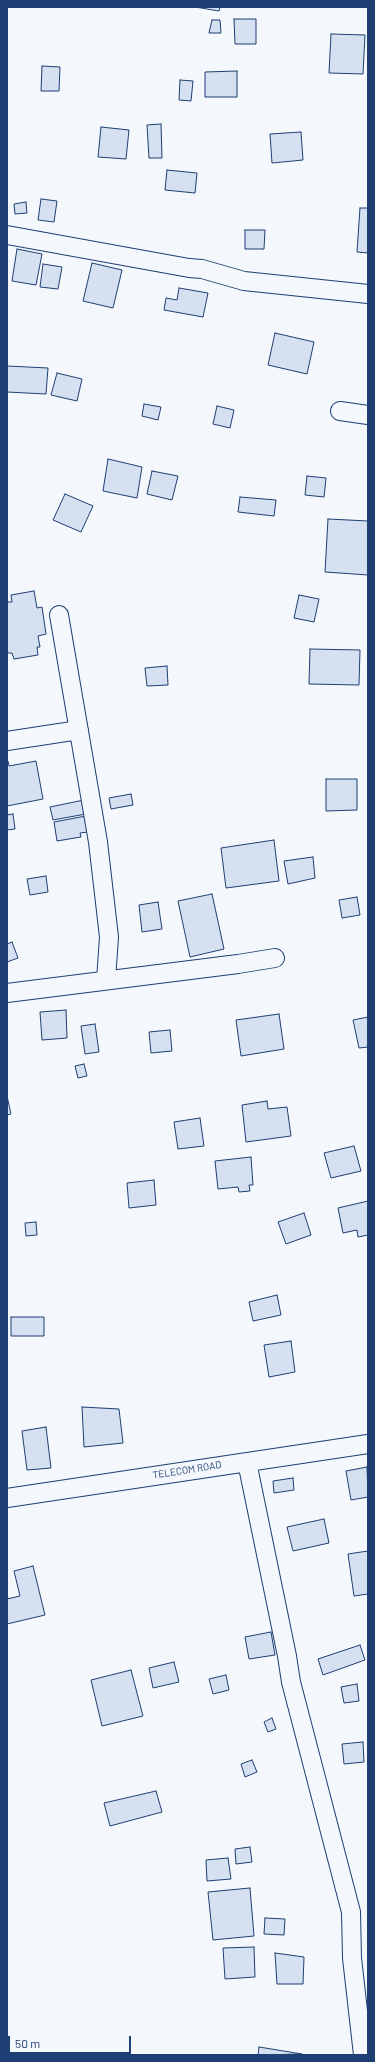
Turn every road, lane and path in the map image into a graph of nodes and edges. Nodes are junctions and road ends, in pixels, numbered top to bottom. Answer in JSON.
{"nodes":[{"id":1,"x":7,"y":235,"type":"edge"},
{"id":2,"x":368,"y":294,"type":"edge"},
{"id":3,"x":340,"y":411,"type":"dead end"},
{"id":4,"x":368,"y":415,"type":"edge"},
{"id":5,"x":59,"y":615,"type":"dead end"},
{"id":6,"x":79,"y":730,"type":"junction"},
{"id":7,"x":7,"y":741,"type":"edge"},
{"id":8,"x":275,"y":958,"type":"dead end"},
{"id":9,"x":106,"y":980,"type":"junction"},
{"id":10,"x":7,"y":994,"type":"edge"},
{"id":11,"x":368,"y":1444,"type":"edge"},
{"id":12,"x":247,"y":1462,"type":"junction"},
{"id":13,"x":7,"y":1498,"type":"edge"},
{"id":14,"x":363,"y":2055,"type":"edge"}],
"edges":[{"from":1,"to":2,"type":"street"},
{"from":3,"to":4,"type":"street"},
{"from":5,"to":6,"type":"street"},
{"from":6,"to":7,"type":"street"},
{"from":6,"to":9,"type":"street"},
{"from":8,"to":9,"type":"street"},
{"from":9,"to":10,"type":"street"},
{"from":11,"to":12,"type":"street","name":"TELECOM ROAD"},
{"from":12,"to":13,"type":"street","name":"TELECOM ROAD"},
{"from":12,"to":14,"type":"street"}]}
